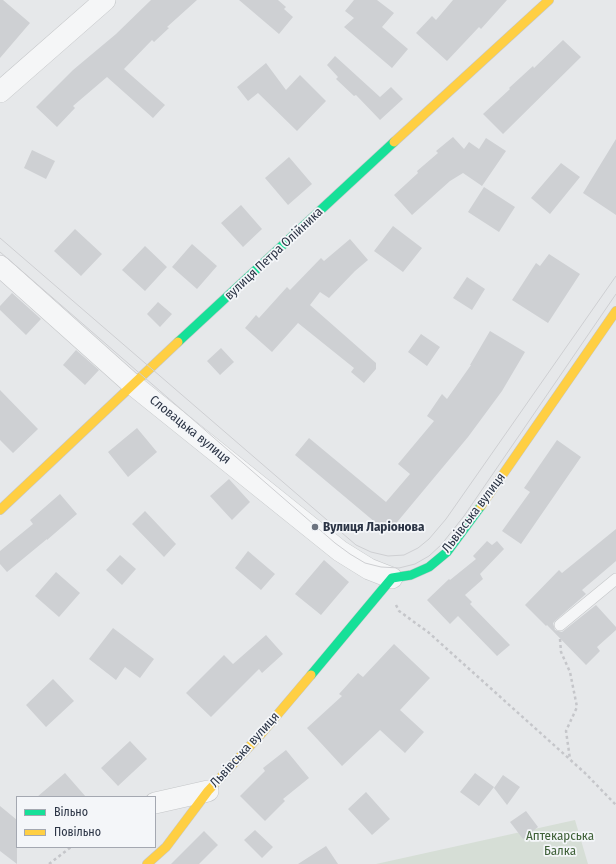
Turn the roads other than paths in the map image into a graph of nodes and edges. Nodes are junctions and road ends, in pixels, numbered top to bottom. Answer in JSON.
{"nodes":[{"id":1,"x":105,"y":0,"type":"edge"},
{"id":2,"x":550,"y":0,"type":"edge"},
{"id":3,"x":0,"y":92,"type":"edge"},
{"id":4,"x":0,"y":266,"type":"edge"},
{"id":5,"x":616,"y":311,"type":"edge"},
{"id":6,"x":132,"y":384,"type":"junction"},
{"id":7,"x":0,"y":510,"type":"edge"},
{"id":8,"x":392,"y":578,"type":"junction"},
{"id":9,"x":616,"y":579,"type":"edge"},
{"id":10,"x":560,"y":625,"type":"road end"},
{"id":11,"x":208,"y":791,"type":"junction"},
{"id":12,"x":156,"y":803,"type":"edge"},
{"id":13,"x":147,"y":864,"type":"edge"}],
"edges":[{"from":1,"to":3,"type":"street"},
{"from":2,"to":6,"type":"street","name":"вулиця Петра Олійника"},
{"from":4,"to":6,"type":"street","name":"Словацька вулиця"},
{"from":5,"to":8,"type":"street","name":"Львівська вулиця"},
{"from":6,"to":7,"type":"street","name":"вулиця Петра Олійника"},
{"from":6,"to":8,"type":"street","name":"Словацька вулиця"},
{"from":8,"to":11,"type":"street","name":"Львівська вулиця"},
{"from":9,"to":10,"type":"lane"},
{"from":11,"to":12,"type":"street","name":"Львівська вулиця"},
{"from":11,"to":13,"type":"street","name":"Львівська вулиця"}]}
